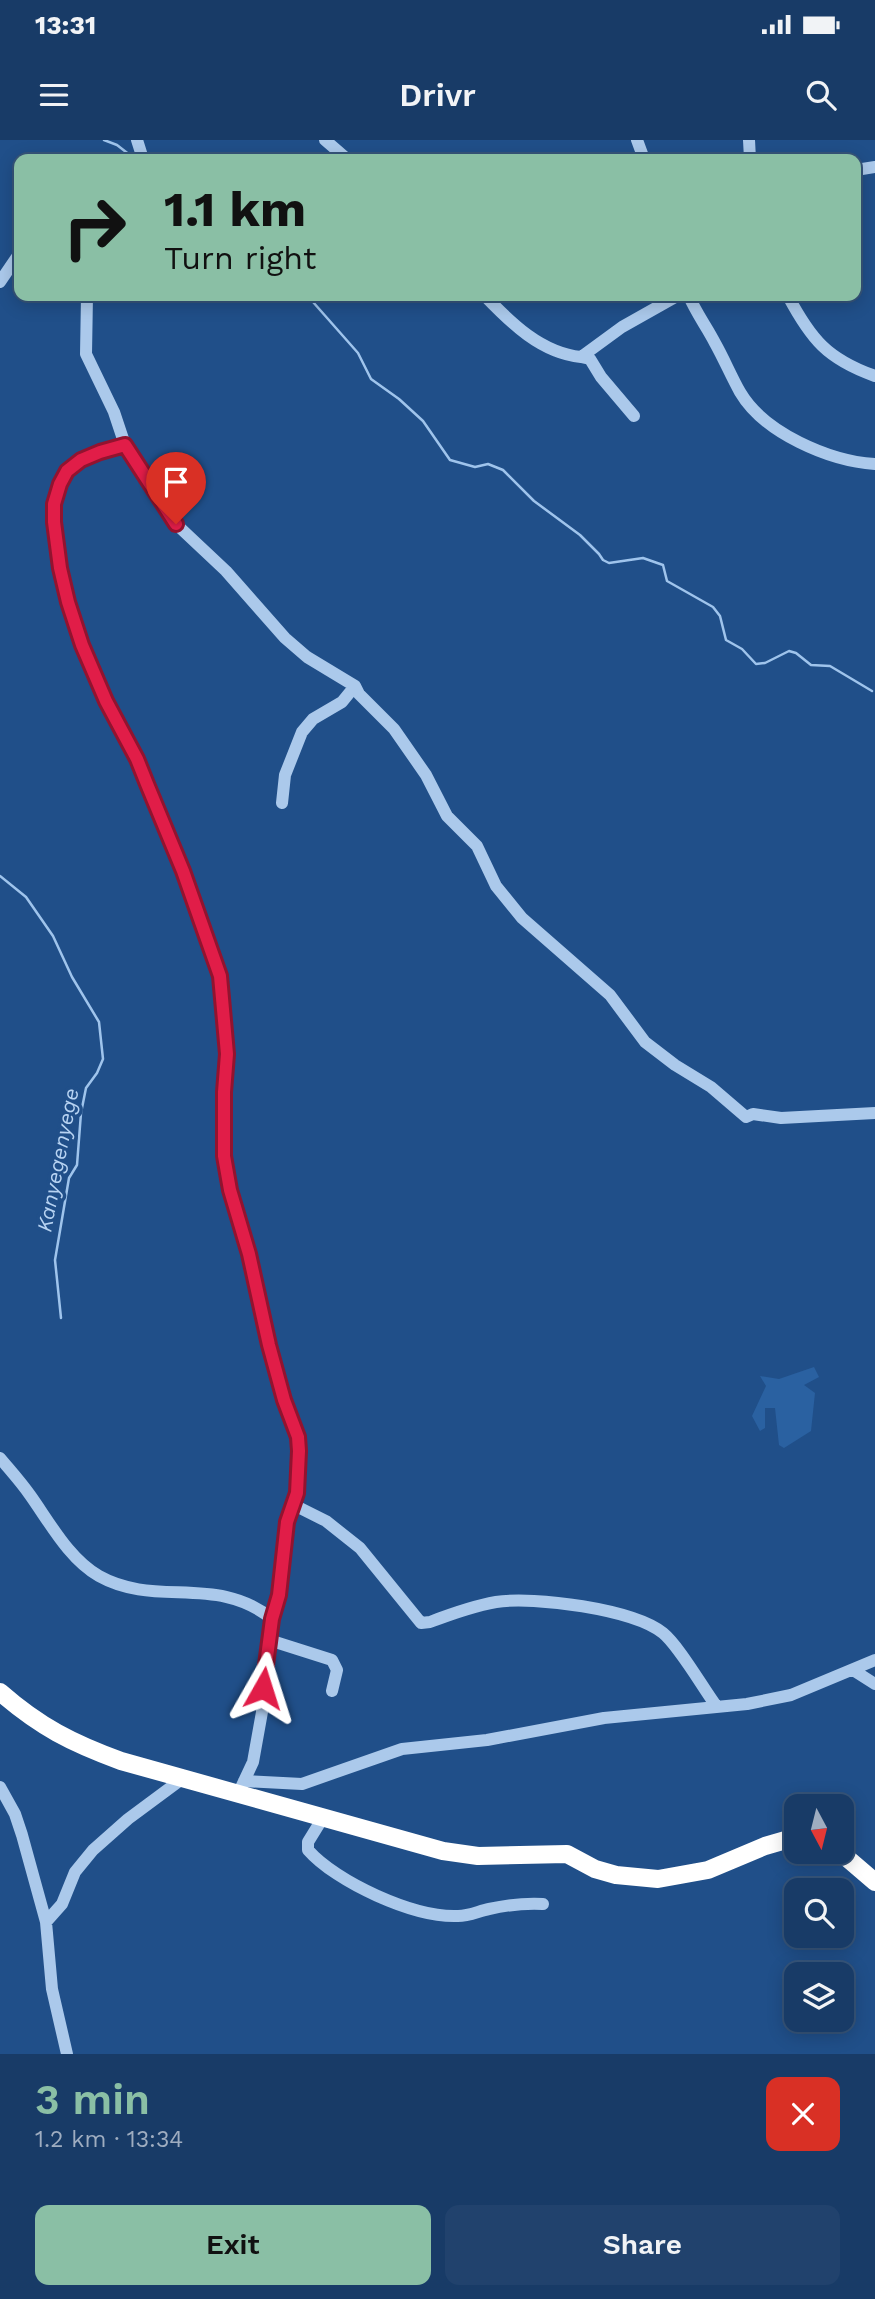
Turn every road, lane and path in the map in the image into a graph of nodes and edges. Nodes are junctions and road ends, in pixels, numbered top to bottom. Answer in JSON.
{"nodes":[{"id":1,"x":326,"y":140,"type":"edge"},
{"id":2,"x":341,"y":154,"type":"edge"},
{"id":3,"x":14,"y":261,"type":"edge"},
{"id":4,"x":0,"y":282,"type":"edge"},
{"id":5,"x":87,"y":301,"type":"edge"},
{"id":6,"x":490,"y":301,"type":"edge"},
{"id":7,"x":668,"y":301,"type":"edge"},
{"id":8,"x":692,"y":301,"type":"edge"},
{"id":9,"x":791,"y":301,"type":"edge"},
{"id":10,"x":581,"y":357,"type":"junction"},
{"id":11,"x":875,"y":376,"type":"edge"},
{"id":12,"x":634,"y":416,"type":"dead end"},
{"id":13,"x":125,"y":445,"type":"junction"},
{"id":14,"x":875,"y":464,"type":"edge"},
{"id":15,"x":355,"y":686,"type":"junction"},
{"id":16,"x":282,"y":803,"type":"dead end"},
{"id":17,"x":875,"y":1113,"type":"edge"},
{"id":18,"x":0,"y":1458,"type":"edge"},
{"id":19,"x":294,"y":1505,"type":"junction"},
{"id":20,"x":272,"y":1619,"type":"junction"},
{"id":21,"x":269,"y":1640,"type":"junction"},
{"id":22,"x":875,"y":1660,"type":"edge"},
{"id":23,"x":853,"y":1670,"type":"junction"},
{"id":24,"x":875,"y":1684,"type":"edge"},
{"id":25,"x":332,"y":1691,"type":"dead end"},
{"id":26,"x":0,"y":1692,"type":"edge"},
{"id":27,"x":716,"y":1707,"type":"junction"},
{"id":28,"x":182,"y":1779,"type":"junction"},
{"id":29,"x":0,"y":1787,"type":"edge"},
{"id":30,"x":241,"y":1788,"type":"junction"},
{"id":31,"x":324,"y":1816,"type":"junction"},
{"id":32,"x":784,"y":1840,"type":"edge"},
{"id":33,"x":854,"y":1864,"type":"edge"},
{"id":34,"x":875,"y":1882,"type":"edge"},
{"id":35,"x":543,"y":1904,"type":"dead end"},
{"id":36,"x":46,"y":1922,"type":"junction"},
{"id":37,"x":67,"y":2054,"type":"edge"}],
"edges":[{"from":1,"to":2,"type":"street"},
{"from":3,"to":4,"type":"street"},
{"from":5,"to":13,"type":"street"},
{"from":6,"to":10,"type":"street"},
{"from":7,"to":10,"type":"street"},
{"from":8,"to":14,"type":"street"},
{"from":9,"to":11,"type":"street"},
{"from":10,"to":12,"type":"street"},
{"from":13,"to":15,"type":"street"},
{"from":13,"to":19,"type":"street"},
{"from":15,"to":16,"type":"street"},
{"from":15,"to":17,"type":"street"},
{"from":18,"to":20,"type":"street"},
{"from":19,"to":20,"type":"street"},
{"from":19,"to":27,"type":"street"},
{"from":20,"to":21,"type":"street"},
{"from":21,"to":25,"type":"street"},
{"from":21,"to":30,"type":"street"},
{"from":22,"to":23,"type":"street"},
{"from":23,"to":24,"type":"street"},
{"from":23,"to":27,"type":"street"},
{"from":26,"to":28,"type":"highway"},
{"from":27,"to":30,"type":"street"},
{"from":28,"to":30,"type":"highway"},
{"from":28,"to":36,"type":"street"},
{"from":29,"to":36,"type":"street"},
{"from":30,"to":31,"type":"highway"},
{"from":31,"to":32,"type":"highway"},
{"from":31,"to":35,"type":"street"},
{"from":33,"to":34,"type":"highway"},
{"from":36,"to":37,"type":"street"}]}
